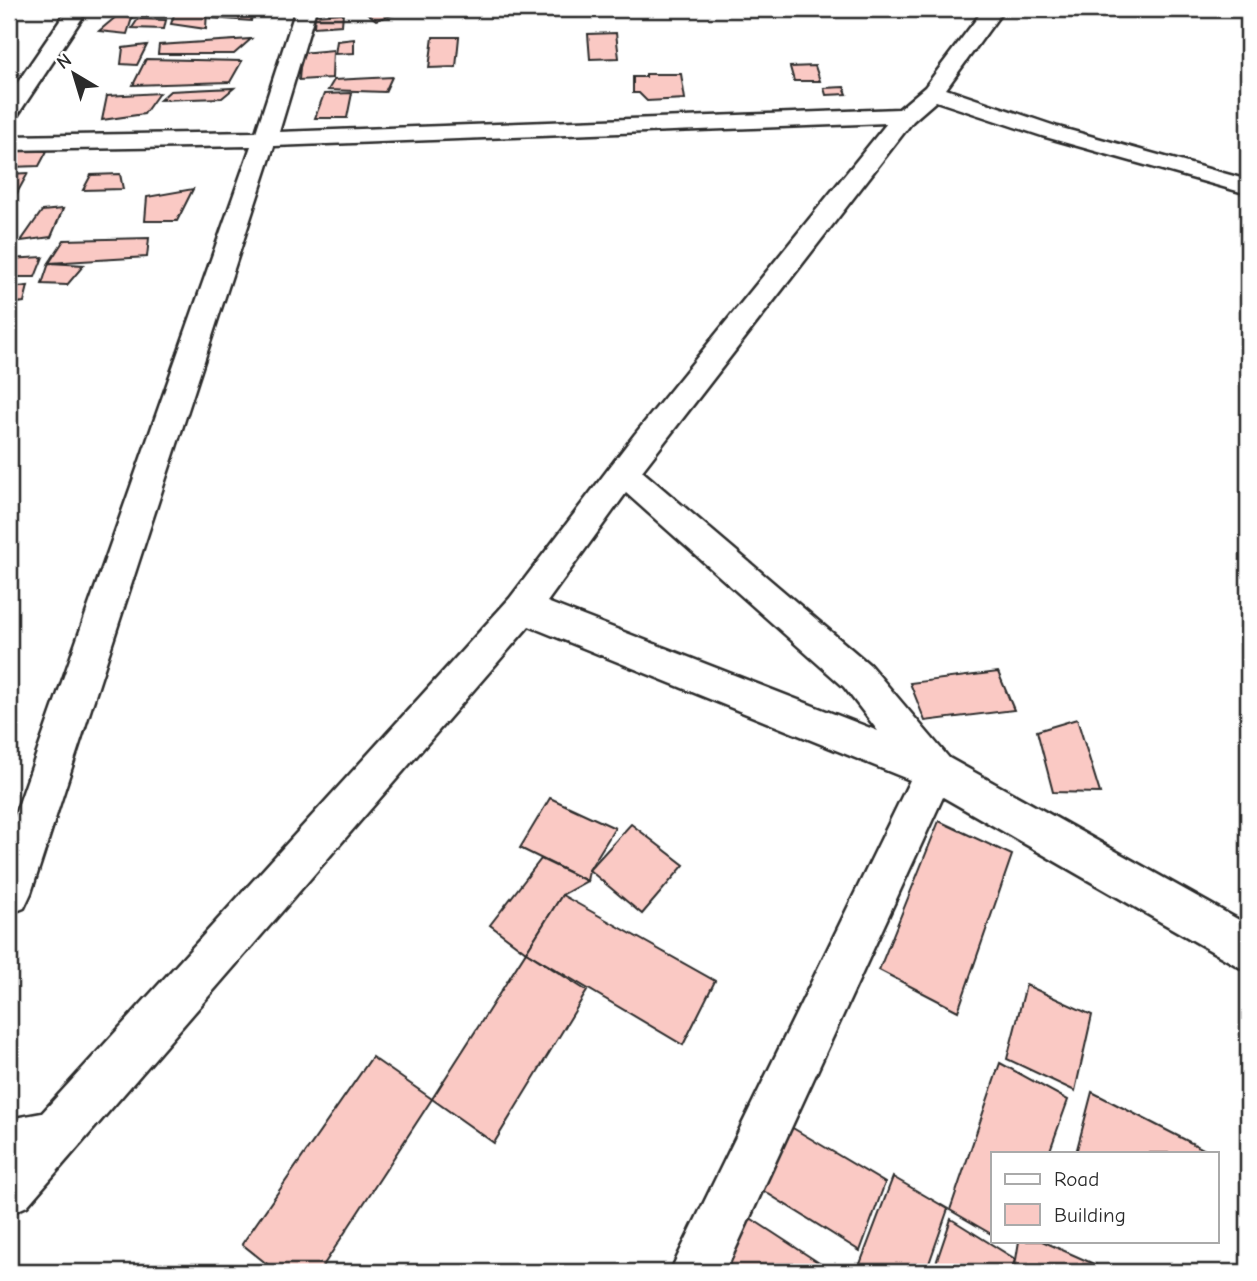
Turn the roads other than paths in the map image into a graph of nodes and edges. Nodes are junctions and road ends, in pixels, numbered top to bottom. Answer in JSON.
{"nodes":[{"id":1,"x":78,"y":9,"type":"edge"},
{"id":2,"x":306,"y":9,"type":"edge"},
{"id":3,"x":993,"y":9,"type":"edge"},
{"id":4,"x":933,"y":92,"type":"junction"},
{"id":5,"x":9,"y":111,"type":"edge"},
{"id":6,"x":905,"y":116,"type":"junction"},
{"id":7,"x":265,"y":139,"type":"junction"},
{"id":8,"x":9,"y":143,"type":"edge"},
{"id":9,"x":1248,"y":187,"type":"edge"},
{"id":10,"x":624,"y":472,"type":"junction"},
{"id":11,"x":523,"y":608,"type":"junction"},
{"id":12,"x":935,"y":771,"type":"junction"},
{"id":13,"x":9,"y":893,"type":"edge"},
{"id":14,"x":1248,"y":950,"type":"edge"},
{"id":15,"x":32,"y":1140,"type":"edge"},
{"id":16,"x":9,"y":1188,"type":"edge"},
{"id":17,"x":696,"y":1272,"type":"edge"}],
"edges":[{"from":1,"to":5,"type":"street"},
{"from":2,"to":7,"type":"street"},
{"from":3,"to":4,"type":"street"},
{"from":4,"to":6,"type":"street"},
{"from":4,"to":9,"type":"street"},
{"from":6,"to":7,"type":"street"},
{"from":6,"to":10,"type":"street"},
{"from":7,"to":8,"type":"street"},
{"from":7,"to":13,"type":"street"},
{"from":10,"to":11,"type":"street"},
{"from":10,"to":12,"type":"street"},
{"from":11,"to":12,"type":"street"},
{"from":11,"to":15,"type":"street"},
{"from":12,"to":14,"type":"street"},
{"from":12,"to":17,"type":"street"},
{"from":15,"to":16,"type":"street"}]}
